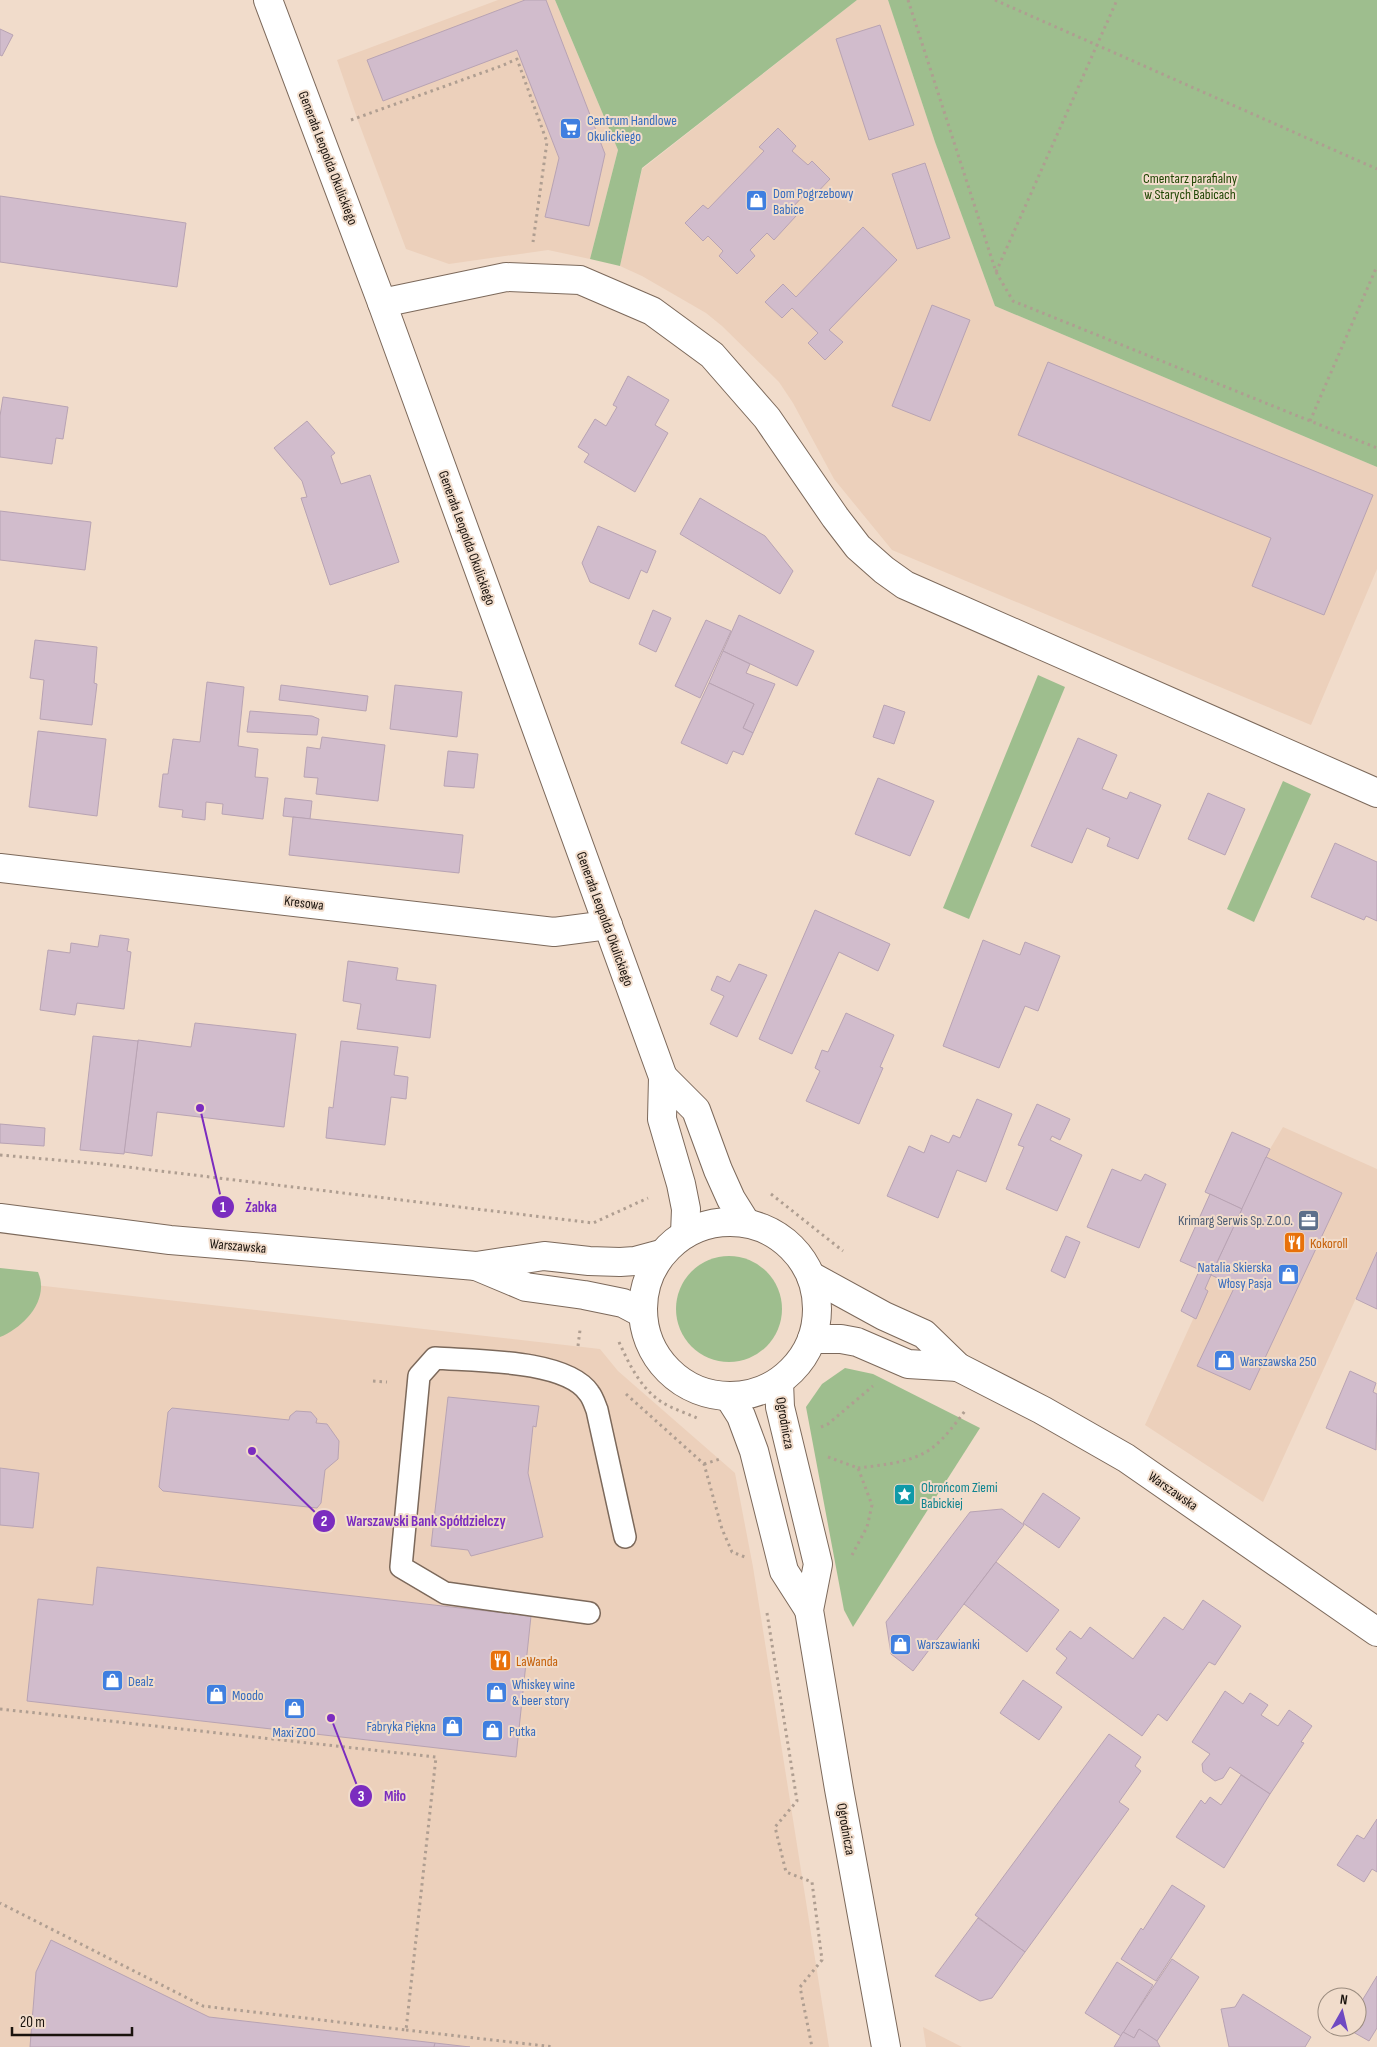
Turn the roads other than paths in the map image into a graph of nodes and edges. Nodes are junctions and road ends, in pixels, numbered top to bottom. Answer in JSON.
{"nodes":[{"id":1,"x":268,"y":0,"type":"edge"},
{"id":2,"x":382,"y":303,"type":"junction"},
{"id":3,"x":1377,"y":793,"type":"edge"},
{"id":4,"x":0,"y":868,"type":"edge"},
{"id":5,"x":608,"y":925,"type":"junction"},
{"id":6,"x":663,"y":1077,"type":"junction"},
{"id":7,"x":0,"y":1218,"type":"edge"},
{"id":8,"x":746,"y":1223,"type":"junction"},
{"id":9,"x":685,"y":1234,"type":"junction"},
{"id":10,"x":661,"y":1254,"type":"junction"},
{"id":11,"x":476,"y":1266,"type":"junction"},
{"id":12,"x":811,"y":1276,"type":"junction"},
{"id":13,"x":642,"y":1313,"type":"junction"},
{"id":14,"x":812,"y":1339,"type":"junction"},
{"id":15,"x":958,"y":1366,"type":"junction"},
{"id":16,"x":779,"y":1382,"type":"junction"},
{"id":17,"x":729,"y":1397,"type":"junction"},
{"id":18,"x":625,"y":1538,"type":"dead end"},
{"id":19,"x":809,"y":1610,"type":"junction"},
{"id":20,"x":589,"y":1613,"type":"dead end"},
{"id":21,"x":1377,"y":1632,"type":"edge"},
{"id":22,"x":886,"y":2047,"type":"edge"}],
"edges":[{"from":1,"to":2,"type":"main road","name":"Generała Leopolda Okulickiego"},
{"from":2,"to":3,"type":"main road"},
{"from":2,"to":5,"type":"main road","name":"Generała Leopolda Okulickiego"},
{"from":4,"to":5,"type":"main road","name":"Kresowa"},
{"from":5,"to":6,"type":"main road","name":"Generała Leopolda Okulickiego"},
{"from":6,"to":8,"type":"main road","name":"Generała Leopolda Okulickiego"},
{"from":6,"to":9,"type":"main road","name":"Generała Leopolda Okulickiego"},
{"from":7,"to":11,"type":"main road","name":"Warszawska"},
{"from":8,"to":9,"type":"main road"},
{"from":8,"to":12,"type":"main road"},
{"from":9,"to":10,"type":"main road"},
{"from":10,"to":11,"type":"main road","name":"Warszawska"},
{"from":10,"to":13,"type":"main road"},
{"from":11,"to":13,"type":"main road","name":"Warszawska"},
{"from":12,"to":14,"type":"main road"},
{"from":12,"to":15,"type":"main road","name":"Warszawska"},
{"from":13,"to":17,"type":"main road"},
{"from":14,"to":15,"type":"main road","name":"Warszawska"},
{"from":14,"to":16,"type":"main road"},
{"from":15,"to":21,"type":"main road","name":"Warszawska"},
{"from":16,"to":17,"type":"main road"},
{"from":16,"to":19,"type":"main road","name":"Ogrodnicza"},
{"from":17,"to":19,"type":"main road","name":"Ogrodnicza"},
{"from":18,"to":20,"type":"lane"},
{"from":19,"to":22,"type":"main road","name":"Ogrodnicza"}]}
